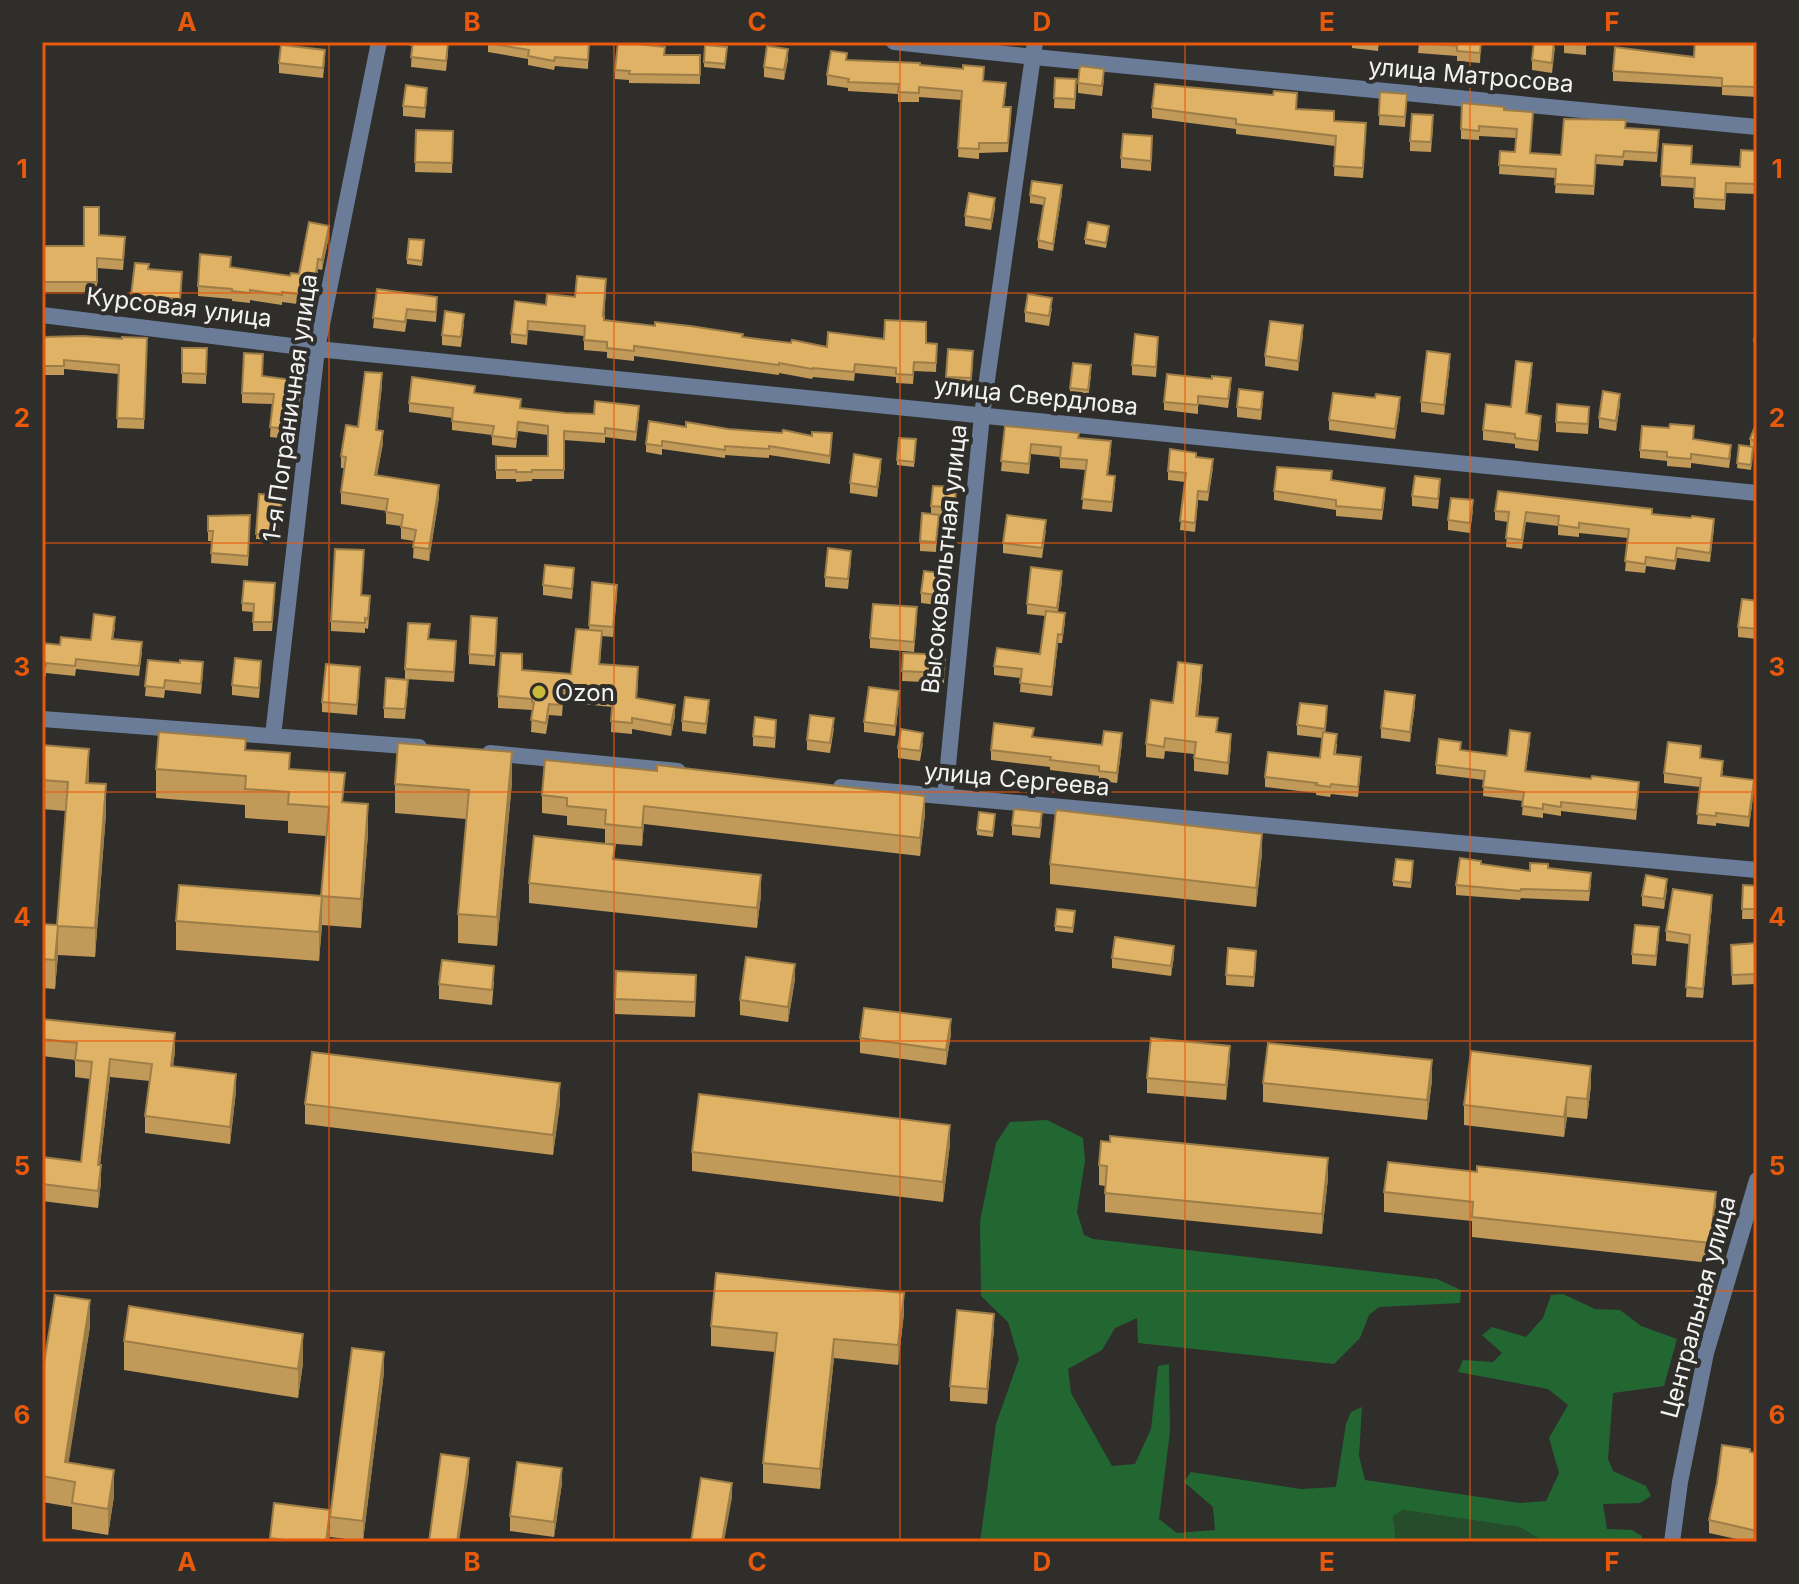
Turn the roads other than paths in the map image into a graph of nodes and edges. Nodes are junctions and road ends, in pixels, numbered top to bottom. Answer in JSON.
{"nodes":[{"id":1,"x":379,"y":42,"type":"edge"},
{"id":2,"x":894,"y":42,"type":"edge"},
{"id":3,"x":1034,"y":50,"type":"edge"},
{"id":4,"x":1757,"y":127,"type":"edge"},
{"id":5,"x":42,"y":315,"type":"edge"},
{"id":6,"x":314,"y":348,"type":"junction"},
{"id":7,"x":982,"y":415,"type":"junction"},
{"id":8,"x":1757,"y":493,"type":"edge"},
{"id":9,"x":42,"y":719,"type":"edge"},
{"id":10,"x":273,"y":736,"type":"junction"},
{"id":11,"x":431,"y":748,"type":"edge"},
{"id":12,"x":478,"y":752,"type":"edge"},
{"id":13,"x":696,"y":773,"type":"edge"},
{"id":14,"x":821,"y":785,"type":"edge"},
{"id":15,"x":945,"y":796,"type":"junction"},
{"id":16,"x":1757,"y":870,"type":"edge"},
{"id":17,"x":1757,"y":1180,"type":"edge"},
{"id":18,"x":1672,"y":1542,"type":"edge"}],
"edges":[{"from":1,"to":6,"type":"street","name":"1-я Пограничная улица"},
{"from":2,"to":3,"type":"street","name":"улица Матросова"},
{"from":3,"to":4,"type":"street","name":"улица Матросова"},
{"from":3,"to":7,"type":"street","name":"Высоковольтная улица"},
{"from":5,"to":6,"type":"street","name":"Курсовая улица"},
{"from":6,"to":7,"type":"street","name":"улица Свердлова"},
{"from":6,"to":10,"type":"street","name":"1-я Пограничная улица"},
{"from":7,"to":8,"type":"street","name":"улица Свердлова"},
{"from":7,"to":15,"type":"street","name":"Высоковольтная улица"},
{"from":9,"to":10,"type":"street"},
{"from":10,"to":11,"type":"street"},
{"from":12,"to":13,"type":"street"},
{"from":14,"to":15,"type":"street","name":"улица Сергеева"},
{"from":15,"to":16,"type":"street","name":"улица Сергеева"},
{"from":17,"to":18,"type":"street","name":"Центральная улица"}]}
